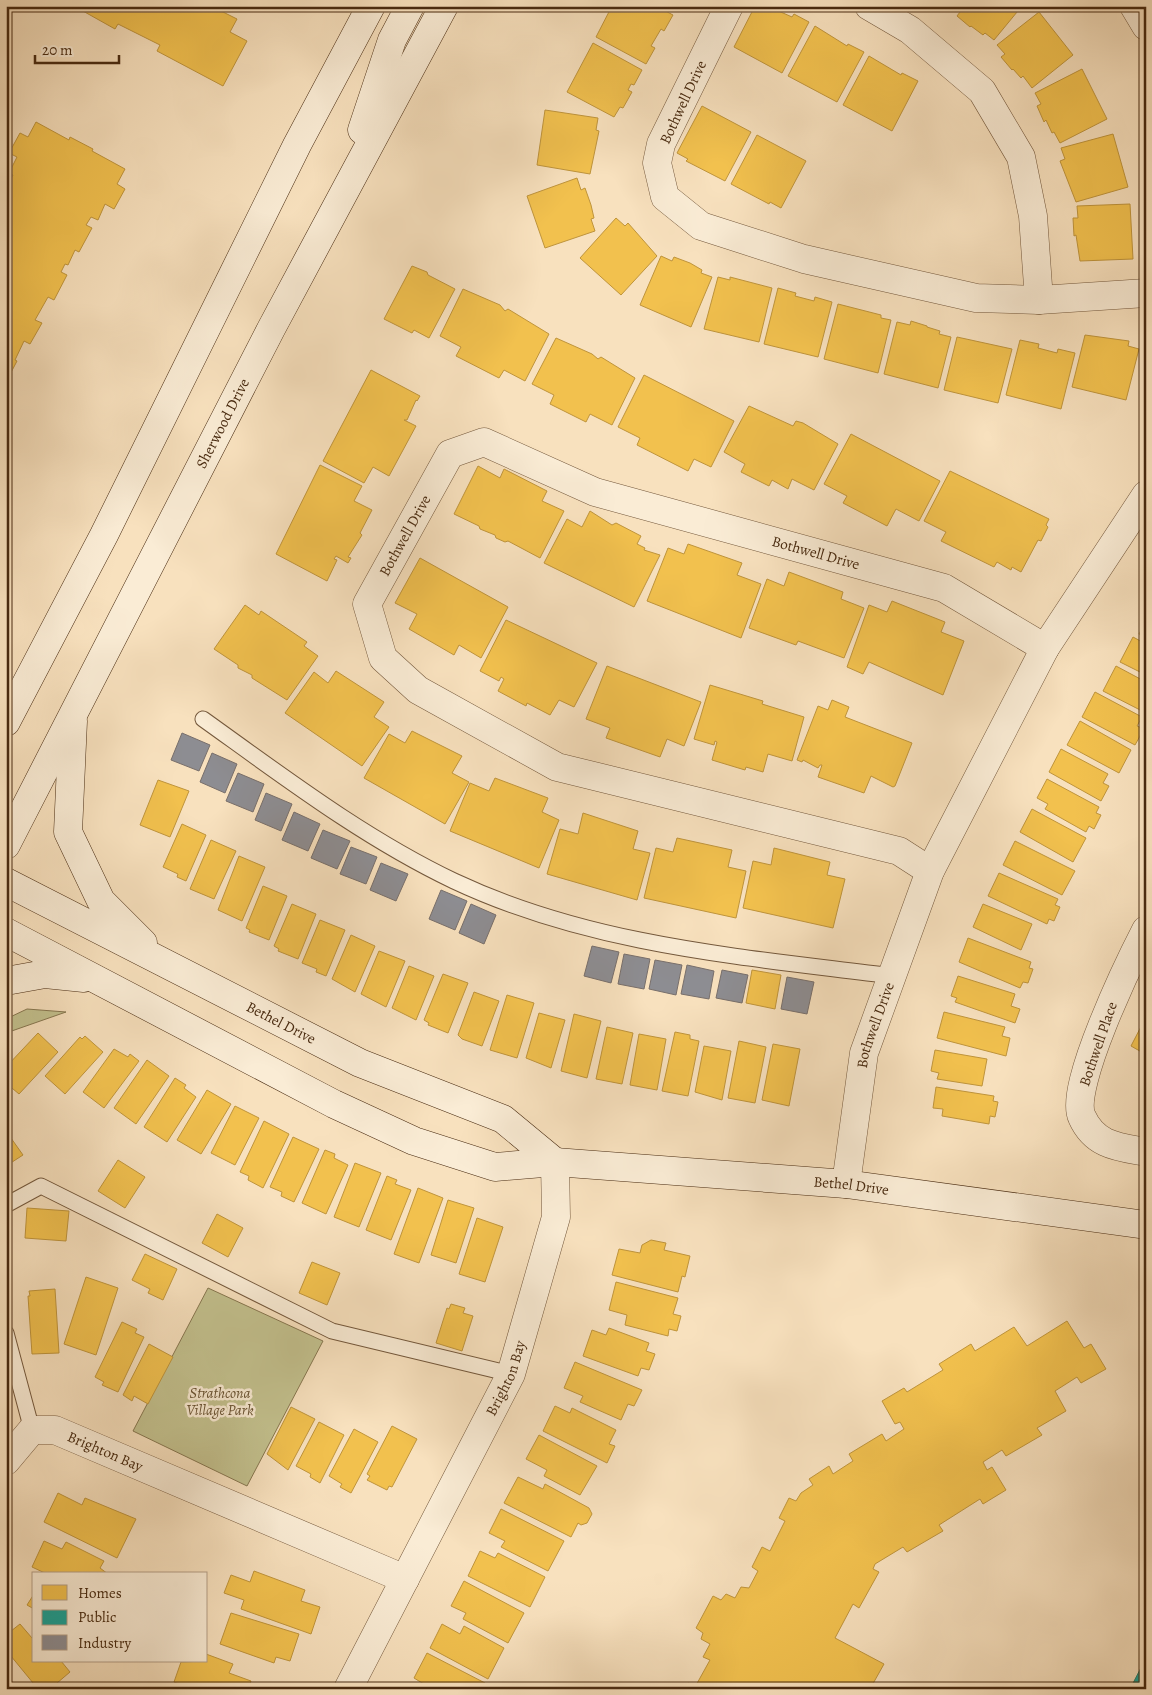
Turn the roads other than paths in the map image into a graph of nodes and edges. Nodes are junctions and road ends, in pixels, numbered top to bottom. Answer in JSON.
{"nodes":[{"id":1,"x":371,"y":6,"type":"edge"},
{"id":2,"x":410,"y":6,"type":"edge"},
{"id":3,"x":444,"y":6,"type":"edge"},
{"id":4,"x":729,"y":6,"type":"edge"},
{"id":5,"x":869,"y":6,"type":"edge"},
{"id":6,"x":1134,"y":6,"type":"edge"},
{"id":7,"x":1146,"y":26,"type":"edge"},
{"id":8,"x":336,"y":207,"type":"junction"},
{"id":9,"x":1146,"y":293,"type":"edge"},
{"id":10,"x":1039,"y":300,"type":"junction"},
{"id":11,"x":1146,"y":495,"type":"edge"},
{"id":12,"x":1045,"y":648,"type":"junction"},
{"id":13,"x":41,"y":655,"type":"junction"},
{"id":14,"x":6,"y":692,"type":"edge"},
{"id":15,"x":73,"y":713,"type":"junction"},
{"id":16,"x":203,"y":719,"type":"dead end"},
{"id":17,"x":6,"y":722,"type":"edge"},
{"id":18,"x":6,"y":845,"type":"edge"},
{"id":19,"x":930,"y":871,"type":"junction"},
{"id":20,"x":6,"y":882,"type":"edge"},
{"id":21,"x":1146,"y":930,"type":"edge"},
{"id":22,"x":6,"y":932,"type":"edge"},
{"id":23,"x":164,"y":963,"type":"junction"},
{"id":24,"x":892,"y":976,"type":"junction"},
{"id":25,"x":99,"y":979,"type":"junction"},
{"id":26,"x":6,"y":981,"type":"edge"},
{"id":27,"x":1146,"y":1152,"type":"edge"},
{"id":28,"x":555,"y":1162,"type":"junction"},
{"id":29,"x":846,"y":1184,"type":"junction"},
{"id":30,"x":6,"y":1205,"type":"edge"},
{"id":31,"x":1146,"y":1225,"type":"edge"},
{"id":32,"x":6,"y":1333,"type":"edge"},
{"id":33,"x":511,"y":1374,"type":"junction"},
{"id":34,"x":32,"y":1430,"type":"junction"},
{"id":35,"x":6,"y":1461,"type":"edge"},
{"id":36,"x":405,"y":1579,"type":"junction"},
{"id":37,"x":348,"y":1689,"type":"edge"}],
"edges":[{"from":1,"to":13,"type":"street"},
{"from":2,"to":8,"type":"street"},
{"from":3,"to":8,"type":"street","name":"Sherwood Drive"},
{"from":4,"to":10,"type":"street","name":"Bothwell Drive"},
{"from":5,"to":10,"type":"street"},
{"from":6,"to":7,"type":"street"},
{"from":8,"to":15,"type":"street","name":"Sherwood Drive"},
{"from":9,"to":10,"type":"street","name":"Bothwell Drive"},
{"from":11,"to":12,"type":"street","name":"Bothwell Drive"},
{"from":12,"to":19,"type":"street","name":"Bothwell Drive"},
{"from":12,"to":19,"type":"street","name":"Bothwell Drive"},
{"from":13,"to":14,"type":"street"},
{"from":13,"to":17,"type":"street"},
{"from":15,"to":18,"type":"street","name":"Sherwood Drive"},
{"from":15,"to":23,"type":"street"},
{"from":16,"to":24,"type":"lane"},
{"from":19,"to":24,"type":"street","name":"Bothwell Drive"},
{"from":20,"to":23,"type":"street","name":"Bethel Drive"},
{"from":21,"to":27,"type":"street","name":"Bothwell Place"},
{"from":22,"to":25,"type":"street","name":"Bethel Drive"},
{"from":23,"to":28,"type":"street","name":"Bethel Drive"},
{"from":24,"to":29,"type":"street","name":"Bothwell Drive"},
{"from":25,"to":26,"type":"street"},
{"from":25,"to":28,"type":"street","name":"Bethel Drive"},
{"from":28,"to":29,"type":"street","name":"Bethel Drive"},
{"from":28,"to":33,"type":"street","name":"Brighton Bay"},
{"from":29,"to":31,"type":"street","name":"Bethel Drive"},
{"from":30,"to":33,"type":"lane"},
{"from":32,"to":34,"type":"lane"},
{"from":33,"to":36,"type":"street","name":"Brighton Bay"},
{"from":34,"to":35,"type":"street"},
{"from":34,"to":36,"type":"street","name":"Brighton Bay"},
{"from":36,"to":37,"type":"street","name":"Brighton Bay"}]}
